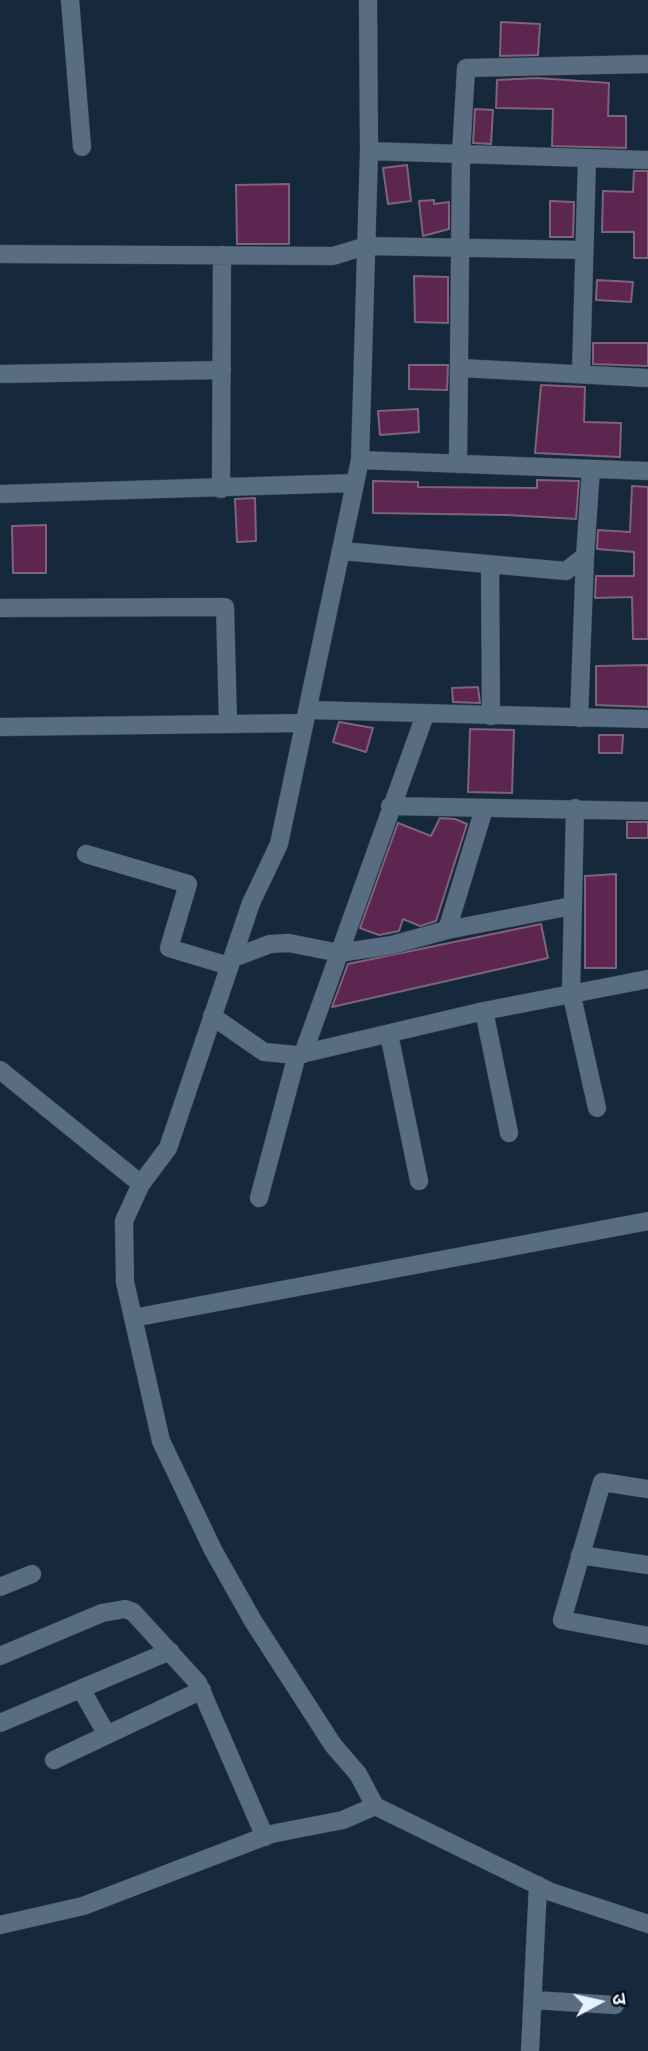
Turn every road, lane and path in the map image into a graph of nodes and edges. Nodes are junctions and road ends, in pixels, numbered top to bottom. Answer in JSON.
{"nodes":[{"id":1,"x":70,"y":0,"type":"edge"},
{"id":2,"x":368,"y":0,"type":"edge"},
{"id":3,"x":648,"y":64,"type":"edge"},
{"id":4,"x":82,"y":147,"type":"dead end"},
{"id":5,"x":369,"y":151,"type":"junction"},
{"id":6,"x":461,"y":155,"type":"junction"},
{"id":7,"x":587,"y":158,"type":"junction"},
{"id":8,"x":648,"y":160,"type":"edge"},
{"id":9,"x":366,"y":246,"type":"junction"},
{"id":10,"x":462,"y":247,"type":"junction"},
{"id":11,"x":584,"y":250,"type":"junction"},
{"id":12,"x":0,"y":254,"type":"edge"},
{"id":13,"x":222,"y":256,"type":"junction"},
{"id":14,"x":461,"y":368,"type":"junction"},
{"id":15,"x":222,"y":370,"type":"junction"},
{"id":16,"x":581,"y":373,"type":"junction"},
{"id":17,"x":0,"y":374,"type":"edge"},
{"id":18,"x":648,"y":377,"type":"edge"},
{"id":19,"x":359,"y":460,"type":"junction"},
{"id":20,"x":458,"y":464,"type":"junction"},
{"id":21,"x":591,"y":469,"type":"junction"},
{"id":22,"x":648,"y":471,"type":"edge"},
{"id":23,"x":355,"y":483,"type":"junction"},
{"id":24,"x":221,"y":489,"type":"junction"},
{"id":25,"x":0,"y":494,"type":"edge"},
{"id":26,"x":342,"y":551,"type":"junction"},
{"id":27,"x":585,"y":556,"type":"junction"},
{"id":28,"x":490,"y":565,"type":"junction"},
{"id":29,"x":0,"y":608,"type":"edge"},
{"id":30,"x":425,"y":715,"type":"junction"},
{"id":31,"x":491,"y":716,"type":"junction"},
{"id":32,"x":307,"y":717,"type":"junction"},
{"id":33,"x":579,"y":718,"type":"junction"},
{"id":34,"x":648,"y":719,"type":"edge"},
{"id":35,"x":228,"y":723,"type":"junction"},
{"id":36,"x":0,"y":727,"type":"edge"},
{"id":37,"x":390,"y":806,"type":"junction"},
{"id":38,"x":575,"y":808,"type":"junction"},
{"id":39,"x":484,"y":809,"type":"junction"},
{"id":40,"x":648,"y":811,"type":"edge"},
{"id":41,"x":86,"y":854,"type":"dead end"},
{"id":42,"x":572,"y":906,"type":"junction"},
{"id":43,"x":447,"y":930,"type":"junction"},
{"id":44,"x":339,"y":953,"type":"junction"},
{"id":45,"x":231,"y":962,"type":"junction"},
{"id":46,"x":648,"y":978,"type":"edge"},
{"id":47,"x":571,"y":992,"type":"junction"},
{"id":48,"x":484,"y":1010,"type":"junction"},
{"id":49,"x":212,"y":1016,"type":"junction"},
{"id":50,"x":389,"y":1034,"type":"junction"},
{"id":51,"x":300,"y":1055,"type":"junction"},
{"id":52,"x":0,"y":1070,"type":"edge"},
{"id":53,"x":597,"y":1108,"type":"dead end"},
{"id":54,"x":509,"y":1133,"type":"dead end"},
{"id":55,"x":419,"y":1181,"type":"dead end"},
{"id":56,"x":141,"y":1184,"type":"junction"},
{"id":57,"x":259,"y":1198,"type":"dead end"},
{"id":58,"x":648,"y":1221,"type":"edge"},
{"id":59,"x":133,"y":1318,"type":"junction"},
{"id":60,"x":648,"y":1489,"type":"edge"},
{"id":61,"x":580,"y":1555,"type":"junction"},
{"id":62,"x":648,"y":1565,"type":"edge"},
{"id":63,"x":32,"y":1574,"type":"dead end"},
{"id":64,"x":0,"y":1587,"type":"edge"},
{"id":65,"x":648,"y":1636,"type":"edge"},
{"id":66,"x":2,"y":1649,"type":"edge"},
{"id":67,"x":170,"y":1651,"type":"junction"},
{"id":68,"x":81,"y":1689,"type":"junction"},
{"id":69,"x":202,"y":1690,"type":"junction"},
{"id":70,"x":0,"y":1723,"type":"edge"},
{"id":71,"x":106,"y":1732,"type":"junction"},
{"id":72,"x":54,"y":1760,"type":"dead end"},
{"id":73,"x":375,"y":1805,"type":"junction"},
{"id":74,"x":265,"y":1837,"type":"junction"},
{"id":75,"x":538,"y":1885,"type":"junction"},
{"id":76,"x":648,"y":1924,"type":"edge"},
{"id":77,"x":0,"y":1925,"type":"edge"},
{"id":78,"x":533,"y":2000,"type":"junction"},
{"id":79,"x":615,"y":2005,"type":"dead end"},
{"id":80,"x":530,"y":2051,"type":"edge"}],
"edges":[{"from":1,"to":4,"type":"street"},
{"from":2,"to":5,"type":"street"},
{"from":3,"to":6,"type":"street"},
{"from":5,"to":6,"type":"street"},
{"from":5,"to":9,"type":"street"},
{"from":6,"to":7,"type":"street"},
{"from":6,"to":10,"type":"street"},
{"from":7,"to":8,"type":"street"},
{"from":7,"to":11,"type":"street"},
{"from":9,"to":10,"type":"street"},
{"from":9,"to":13,"type":"street"},
{"from":9,"to":19,"type":"street"},
{"from":10,"to":11,"type":"street"},
{"from":10,"to":14,"type":"street"},
{"from":11,"to":16,"type":"street"},
{"from":12,"to":13,"type":"street"},
{"from":13,"to":15,"type":"street"},
{"from":14,"to":16,"type":"street"},
{"from":14,"to":20,"type":"street"},
{"from":15,"to":17,"type":"street"},
{"from":15,"to":24,"type":"street"},
{"from":16,"to":18,"type":"street"},
{"from":19,"to":20,"type":"street"},
{"from":19,"to":23,"type":"street"},
{"from":20,"to":21,"type":"street"},
{"from":21,"to":22,"type":"street"},
{"from":21,"to":27,"type":"street"},
{"from":23,"to":24,"type":"street"},
{"from":23,"to":26,"type":"street"},
{"from":24,"to":25,"type":"street"},
{"from":26,"to":28,"type":"street"},
{"from":26,"to":32,"type":"street"},
{"from":27,"to":28,"type":"street"},
{"from":27,"to":33,"type":"street"},
{"from":28,"to":31,"type":"street"},
{"from":29,"to":35,"type":"street"},
{"from":30,"to":31,"type":"street"},
{"from":30,"to":32,"type":"street"},
{"from":30,"to":37,"type":"street"},
{"from":31,"to":33,"type":"street"},
{"from":32,"to":35,"type":"street"},
{"from":32,"to":45,"type":"street"},
{"from":33,"to":34,"type":"street"},
{"from":35,"to":36,"type":"street"},
{"from":37,"to":39,"type":"street"},
{"from":37,"to":44,"type":"street"},
{"from":38,"to":39,"type":"street"},
{"from":38,"to":40,"type":"street"},
{"from":38,"to":42,"type":"street"},
{"from":39,"to":43,"type":"street"},
{"from":41,"to":45,"type":"street"},
{"from":42,"to":43,"type":"street"},
{"from":42,"to":47,"type":"street"},
{"from":43,"to":44,"type":"street"},
{"from":44,"to":45,"type":"street"},
{"from":44,"to":51,"type":"street"},
{"from":45,"to":49,"type":"street"},
{"from":46,"to":47,"type":"street"},
{"from":47,"to":48,"type":"street"},
{"from":47,"to":53,"type":"street"},
{"from":48,"to":50,"type":"street"},
{"from":48,"to":54,"type":"street"},
{"from":49,"to":51,"type":"street"},
{"from":49,"to":56,"type":"street"},
{"from":50,"to":51,"type":"street"},
{"from":50,"to":55,"type":"street"},
{"from":51,"to":57,"type":"street"},
{"from":52,"to":56,"type":"street"},
{"from":56,"to":59,"type":"street"},
{"from":58,"to":59,"type":"street"},
{"from":59,"to":73,"type":"street"},
{"from":60,"to":61,"type":"street"},
{"from":61,"to":62,"type":"street"},
{"from":61,"to":65,"type":"street"},
{"from":63,"to":64,"type":"street"},
{"from":66,"to":67,"type":"street"},
{"from":67,"to":68,"type":"street"},
{"from":67,"to":69,"type":"street"},
{"from":68,"to":70,"type":"street"},
{"from":68,"to":71,"type":"street"},
{"from":69,"to":71,"type":"street"},
{"from":69,"to":74,"type":"street"},
{"from":71,"to":72,"type":"street"},
{"from":73,"to":74,"type":"street"},
{"from":73,"to":75,"type":"street"},
{"from":74,"to":77,"type":"street"},
{"from":75,"to":76,"type":"street"},
{"from":75,"to":78,"type":"street"},
{"from":78,"to":79,"type":"street"},
{"from":78,"to":80,"type":"street"}]}
